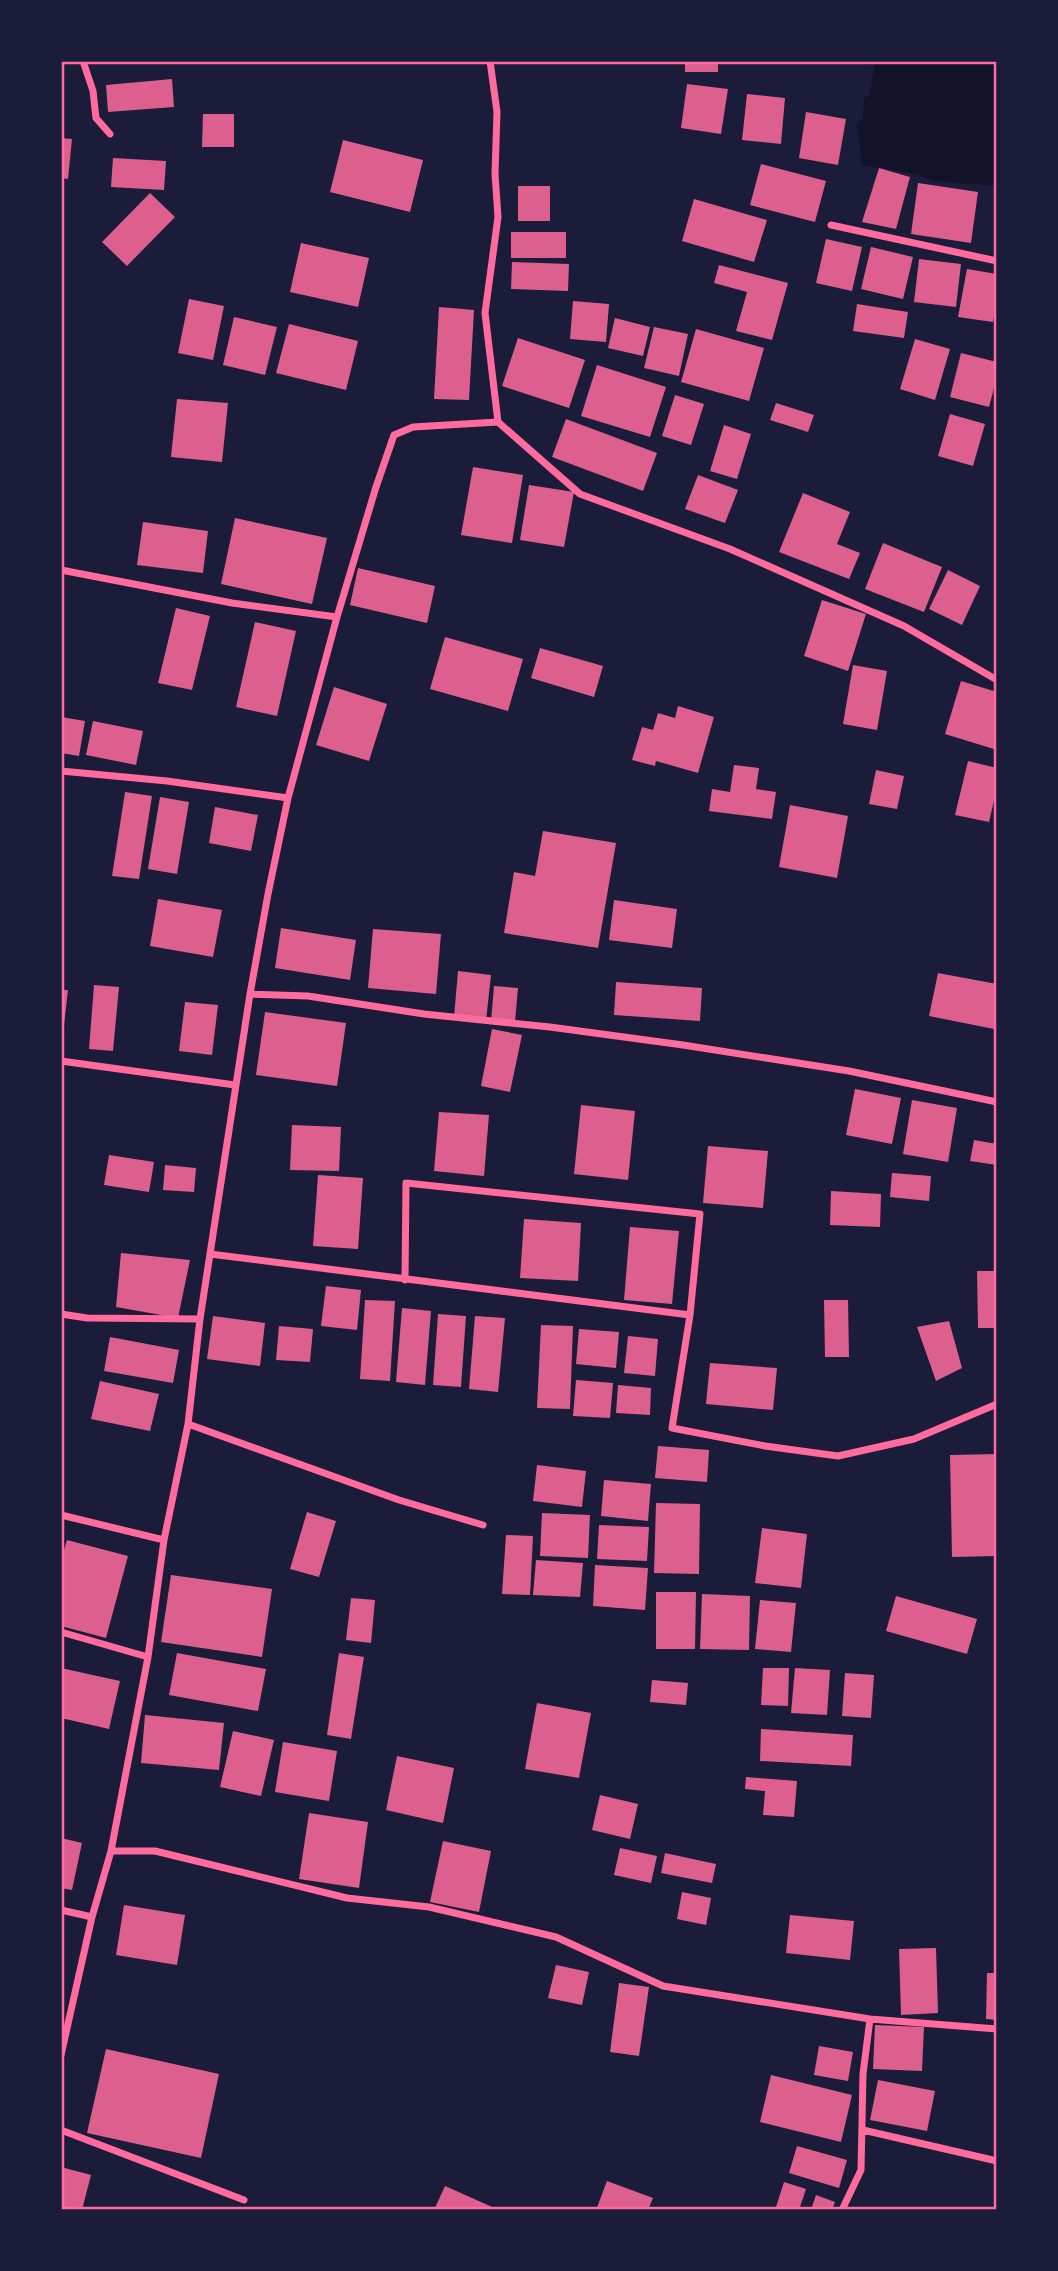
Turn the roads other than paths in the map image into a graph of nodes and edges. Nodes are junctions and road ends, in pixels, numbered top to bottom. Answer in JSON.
{"nodes":[{"id":1,"x":83,"y":61,"type":"edge"},
{"id":2,"x":490,"y":61,"type":"edge"},
{"id":3,"x":110,"y":134,"type":"dead end"},
{"id":4,"x":831,"y":225,"type":"dead end"},
{"id":5,"x":997,"y":261,"type":"edge"},
{"id":6,"x":498,"y":422,"type":"junction"},
{"id":7,"x":61,"y":570,"type":"edge"},
{"id":8,"x":337,"y":617,"type":"junction"},
{"id":9,"x":997,"y":680,"type":"edge"},
{"id":10,"x":61,"y":771,"type":"edge"},
{"id":11,"x":288,"y":798,"type":"junction"},
{"id":12,"x":250,"y":994,"type":"junction"},
{"id":13,"x":61,"y":1061,"type":"edge"},
{"id":14,"x":236,"y":1085,"type":"junction"},
{"id":15,"x":997,"y":1102,"type":"edge"},
{"id":16,"x":211,"y":1254,"type":"junction"},
{"id":17,"x":405,"y":1280,"type":"junction"},
{"id":18,"x":61,"y":1314,"type":"edge"},
{"id":19,"x":690,"y":1315,"type":"junction"},
{"id":20,"x":200,"y":1319,"type":"junction"},
{"id":21,"x":997,"y":1404,"type":"edge"},
{"id":22,"x":188,"y":1424,"type":"junction"},
{"id":23,"x":61,"y":1515,"type":"edge"},
{"id":24,"x":483,"y":1525,"type":"dead end"},
{"id":25,"x":164,"y":1540,"type":"junction"},
{"id":26,"x":61,"y":1632,"type":"edge"},
{"id":27,"x":148,"y":1657,"type":"junction"},
{"id":28,"x":111,"y":1851,"type":"junction"},
{"id":29,"x":61,"y":1910,"type":"edge"},
{"id":30,"x":92,"y":1917,"type":"junction"},
{"id":31,"x":870,"y":2019,"type":"junction"},
{"id":32,"x":997,"y":2029,"type":"edge"},
{"id":33,"x":61,"y":2055,"type":"edge"},
{"id":34,"x":61,"y":2130,"type":"edge"},
{"id":35,"x":863,"y":2130,"type":"junction"},
{"id":36,"x":997,"y":2161,"type":"edge"},
{"id":37,"x":244,"y":2200,"type":"dead end"},
{"id":38,"x":842,"y":2210,"type":"edge"}],
"edges":[{"from":1,"to":3,"type":"street"},
{"from":2,"to":6,"type":"street"},
{"from":4,"to":5,"type":"street"},
{"from":6,"to":8,"type":"street"},
{"from":6,"to":9,"type":"street"},
{"from":7,"to":8,"type":"street"},
{"from":8,"to":11,"type":"street"},
{"from":10,"to":11,"type":"street"},
{"from":11,"to":12,"type":"street"},
{"from":12,"to":14,"type":"street"},
{"from":12,"to":15,"type":"street"},
{"from":13,"to":14,"type":"street"},
{"from":14,"to":16,"type":"street"},
{"from":16,"to":17,"type":"street"},
{"from":16,"to":20,"type":"street"},
{"from":17,"to":19,"type":"street"},
{"from":17,"to":19,"type":"street"},
{"from":18,"to":20,"type":"street"},
{"from":19,"to":21,"type":"street"},
{"from":20,"to":22,"type":"street"},
{"from":22,"to":24,"type":"street"},
{"from":22,"to":25,"type":"street"},
{"from":23,"to":25,"type":"street"},
{"from":25,"to":27,"type":"street"},
{"from":26,"to":27,"type":"street"},
{"from":27,"to":28,"type":"street"},
{"from":28,"to":30,"type":"street"},
{"from":28,"to":31,"type":"street"},
{"from":29,"to":30,"type":"street"},
{"from":30,"to":33,"type":"street"},
{"from":31,"to":32,"type":"street"},
{"from":31,"to":35,"type":"street"},
{"from":34,"to":37,"type":"street"},
{"from":35,"to":36,"type":"street"},
{"from":35,"to":38,"type":"street"}]}
